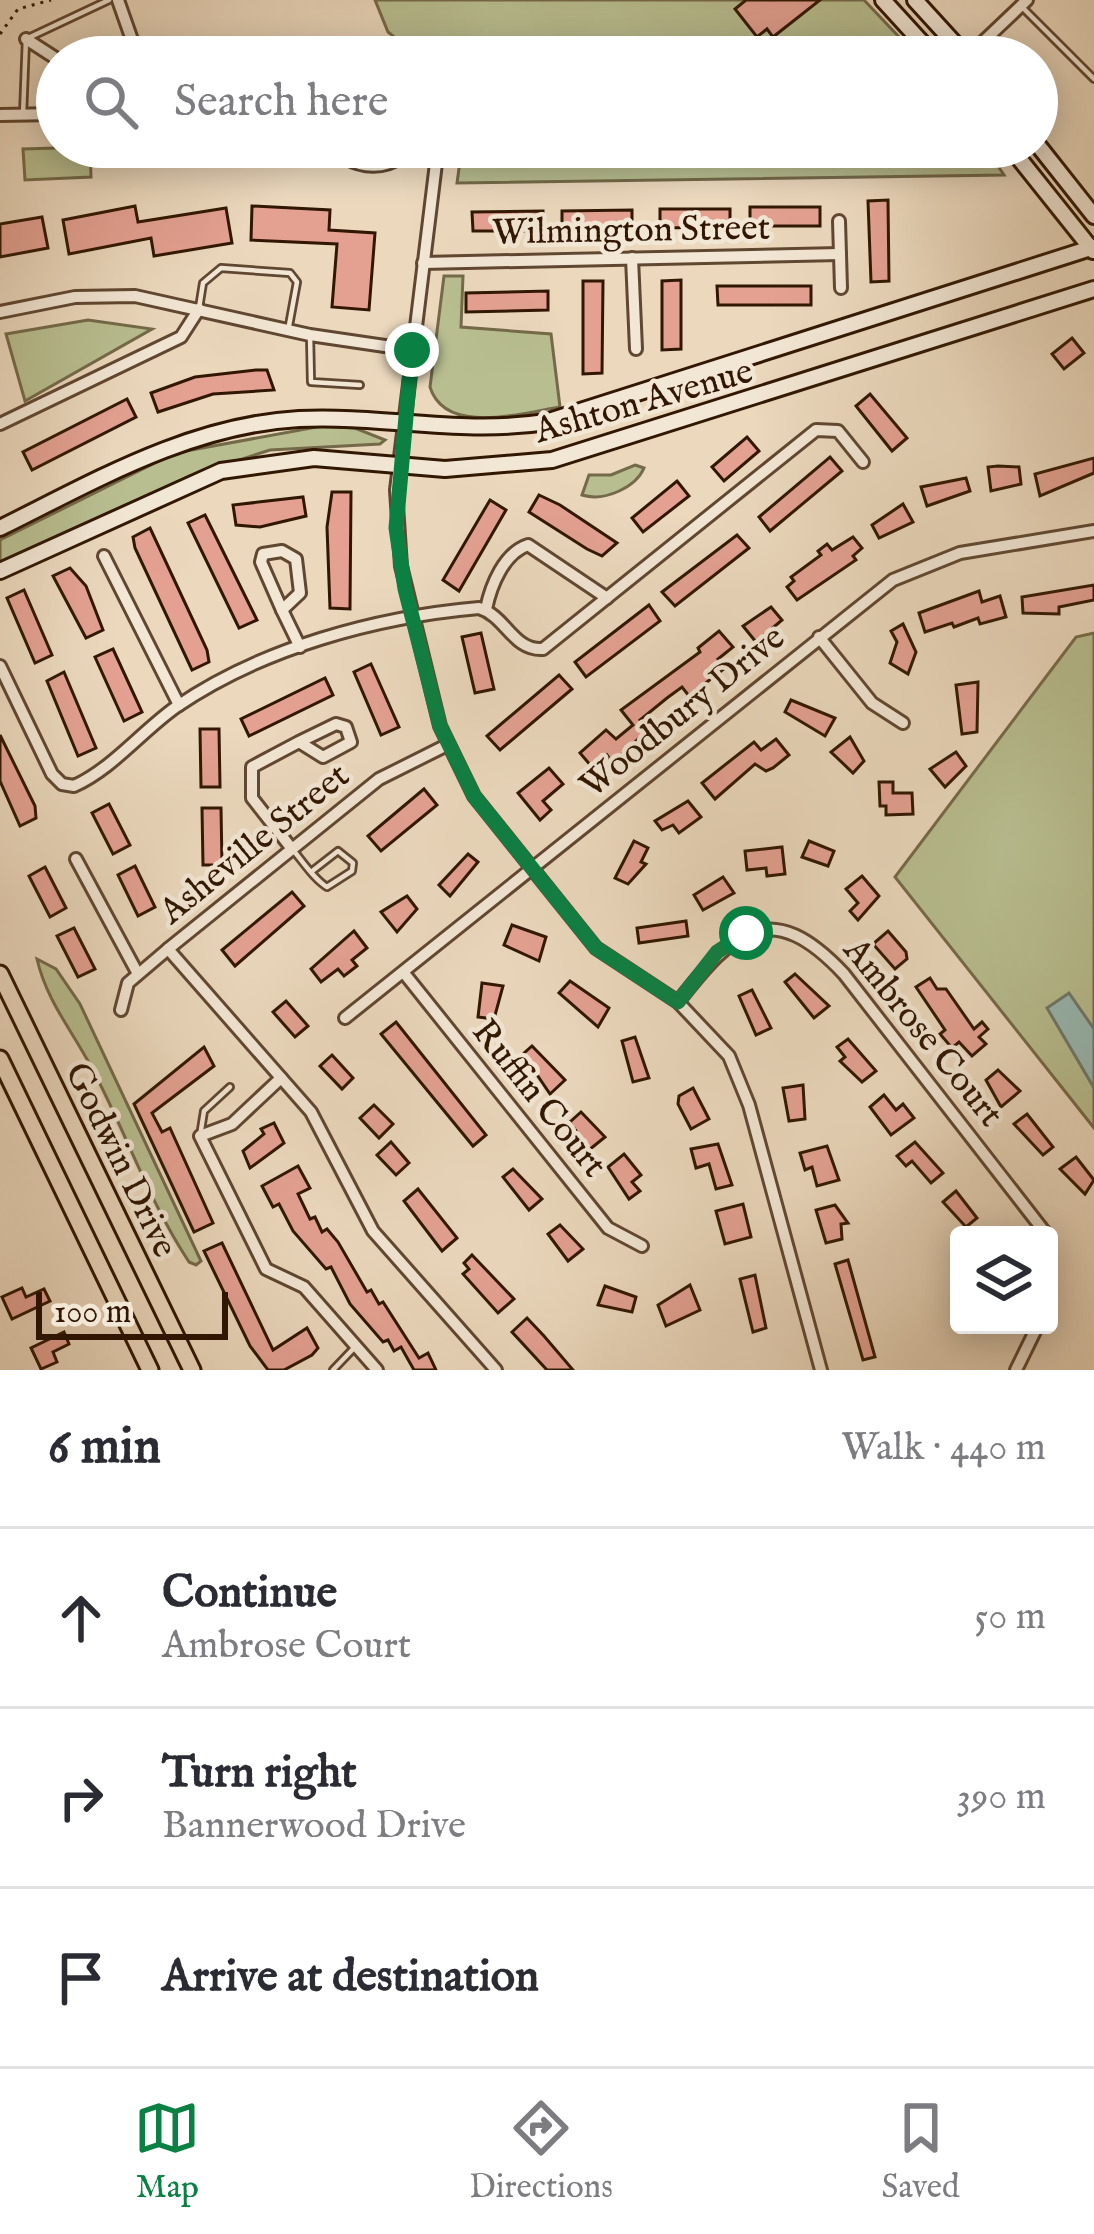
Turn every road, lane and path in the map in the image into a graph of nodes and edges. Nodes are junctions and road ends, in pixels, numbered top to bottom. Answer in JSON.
{"nodes":[{"id":1,"x":51,"y":0,"type":"edge"},
{"id":2,"x":113,"y":0,"type":"edge"},
{"id":3,"x":883,"y":0,"type":"edge"},
{"id":4,"x":915,"y":0,"type":"edge"},
{"id":5,"x":1024,"y":3,"type":"edge"},
{"id":6,"x":0,"y":34,"type":"edge"},
{"id":7,"x":129,"y":36,"type":"edge"},
{"id":8,"x":916,"y":36,"type":"edge"},
{"id":9,"x":948,"y":36,"type":"edge"},
{"id":10,"x":989,"y":36,"type":"edge"},
{"id":11,"x":1054,"y":36,"type":"edge"},
{"id":12,"x":26,"y":39,"type":"junction"},
{"id":13,"x":1058,"y":40,"type":"edge"},
{"id":14,"x":36,"y":45,"type":"edge"},
{"id":15,"x":1094,"y":79,"type":"edge"},
{"id":16,"x":23,"y":115,"type":"junction"},
{"id":17,"x":36,"y":115,"type":"edge"},
{"id":18,"x":0,"y":116,"type":"edge"},
{"id":19,"x":435,"y":168,"type":"edge"},
{"id":20,"x":1027,"y":168,"type":"edge"},
{"id":21,"x":1056,"y":168,"type":"edge"},
{"id":22,"x":1094,"y":216,"type":"edge"},
{"id":23,"x":839,"y":220,"type":"dead end"},
{"id":24,"x":1093,"y":249,"type":"edge"},
{"id":25,"x":840,"y":254,"type":"junction"},
{"id":26,"x":632,"y":258,"type":"junction"},
{"id":27,"x":423,"y":263,"type":"junction"},
{"id":28,"x":841,"y":288,"type":"dead end"},
{"id":29,"x":1094,"y":289,"type":"edge"},
{"id":30,"x":200,"y":309,"type":"junction"},
{"id":31,"x":0,"y":311,"type":"edge"},
{"id":32,"x":288,"y":331,"type":"junction"},
{"id":33,"x":310,"y":335,"type":"junction"},
{"id":34,"x":412,"y":350,"type":"junction"},
{"id":35,"x":635,"y":350,"type":"dead end"},
{"id":36,"x":360,"y":385,"type":"dead end"},
{"id":37,"x":0,"y":424,"type":"edge"},
{"id":38,"x":403,"y":425,"type":"junction"},
{"id":39,"x":863,"y":462,"type":"dead end"},
{"id":40,"x":398,"y":466,"type":"junction"},
{"id":41,"x":0,"y":529,"type":"edge"},
{"id":42,"x":1094,"y":531,"type":"edge"},
{"id":43,"x":104,"y":556,"type":"dead end"},
{"id":44,"x":0,"y":572,"type":"edge"},
{"id":45,"x":607,"y":598,"type":"junction"},
{"id":46,"x":486,"y":609,"type":"junction"},
{"id":47,"x":282,"y":610,"type":"junction"},
{"id":48,"x":413,"y":619,"type":"junction"},
{"id":49,"x":819,"y":637,"type":"junction"},
{"id":50,"x":300,"y":647,"type":"junction"},
{"id":51,"x":0,"y":666,"type":"edge"},
{"id":52,"x":178,"y":705,"type":"junction"},
{"id":53,"x":903,"y":723,"type":"dead end"},
{"id":54,"x":298,"y":742,"type":"dead end"},
{"id":55,"x":446,"y":745,"type":"junction"},
{"id":56,"x":292,"y":849,"type":"junction"},
{"id":57,"x":76,"y":859,"type":"dead end"},
{"id":58,"x":533,"y":869,"type":"junction"},
{"id":59,"x":311,"y":872,"type":"junction"},
{"id":60,"x":168,"y":949,"type":"junction"},
{"id":61,"x":404,"y":973,"type":"junction"},
{"id":62,"x":0,"y":974,"type":"edge"},
{"id":63,"x":138,"y":974,"type":"junction"},
{"id":64,"x":678,"y":1002,"type":"junction"},
{"id":65,"x":121,"y":1010,"type":"dead end"},
{"id":66,"x":345,"y":1018,"type":"dead end"},
{"id":67,"x":0,"y":1060,"type":"edge"},
{"id":68,"x":281,"y":1078,"type":"junction"},
{"id":69,"x":230,"y":1087,"type":"dead end"},
{"id":70,"x":200,"y":1136,"type":"junction"},
{"id":71,"x":1039,"y":1226,"type":"edge"},
{"id":72,"x":642,"y":1246,"type":"dead end"},
{"id":73,"x":1034,"y":1334,"type":"edge"},
{"id":74,"x":356,"y":1346,"type":"junction"},
{"id":75,"x":150,"y":1370,"type":"edge"},
{"id":76,"x":192,"y":1370,"type":"edge"},
{"id":77,"x":333,"y":1370,"type":"edge"},
{"id":78,"x":377,"y":1370,"type":"edge"},
{"id":79,"x":496,"y":1370,"type":"edge"},
{"id":80,"x":821,"y":1370,"type":"edge"},
{"id":81,"x":1016,"y":1370,"type":"edge"}],
"edges":[{"from":1,"to":6,"type":"path"},
{"from":2,"to":7,"type":"street"},
{"from":2,"to":12,"type":"lane"},
{"from":3,"to":8,"type":"main road"},
{"from":4,"to":9,"type":"main road"},
{"from":5,"to":10,"type":"street"},
{"from":5,"to":11,"type":"lane"},
{"from":12,"to":14,"type":"street"},
{"from":12,"to":16,"type":"lane"},
{"from":13,"to":15,"type":"lane"},
{"from":16,"to":17,"type":"street"},
{"from":16,"to":18,"type":"street"},
{"from":19,"to":27,"type":"street"},
{"from":20,"to":24,"type":"main road"},
{"from":21,"to":22,"type":"main road"},
{"from":23,"to":25,"type":"street"},
{"from":24,"to":38,"type":"main road","name":"Ashton Avenue"},
{"from":25,"to":26,"type":"street","name":"Wilmington Street"},
{"from":25,"to":28,"type":"street"},
{"from":26,"to":27,"type":"street","name":"Wilmington Street"},
{"from":26,"to":35,"type":"street"},
{"from":27,"to":34,"type":"street"},
{"from":29,"to":40,"type":"main road","name":"Ashton Avenue"},
{"from":30,"to":31,"type":"street"},
{"from":30,"to":32,"type":"street"},
{"from":30,"to":32,"type":"lane"},
{"from":30,"to":37,"type":"street"},
{"from":32,"to":33,"type":"street"},
{"from":33,"to":34,"type":"street"},
{"from":33,"to":36,"type":"lane"},
{"from":34,"to":38,"type":"street"},
{"from":38,"to":40,"type":"street"},
{"from":38,"to":41,"type":"main road","name":"Ashton Avenue"},
{"from":39,"to":45,"type":"street"},
{"from":40,"to":44,"type":"main road","name":"Ashton Avenue"},
{"from":40,"to":48,"type":"street"},
{"from":42,"to":49,"type":"street","name":"Woodbury Drive"},
{"from":43,"to":52,"type":"street"},
{"from":45,"to":46,"type":"street"},
{"from":45,"to":46,"type":"street"},
{"from":46,"to":48,"type":"street"},
{"from":47,"to":47,"type":"street"},
{"from":47,"to":50,"type":"street"},
{"from":48,"to":50,"type":"street"},
{"from":48,"to":55,"type":"street"},
{"from":49,"to":53,"type":"street"},
{"from":49,"to":58,"type":"street","name":"Woodbury Drive"},
{"from":50,"to":52,"type":"street"},
{"from":51,"to":52,"type":"street"},
{"from":54,"to":56,"type":"street"},
{"from":55,"to":56,"type":"street","name":"Asheville Street"},
{"from":55,"to":58,"type":"street"},
{"from":56,"to":59,"type":"lane"},
{"from":56,"to":60,"type":"street","name":"Asheville Street"},
{"from":57,"to":63,"type":"street"},
{"from":58,"to":61,"type":"street","name":"Woodbury Drive"},
{"from":58,"to":64,"type":"street"},
{"from":59,"to":59,"type":"lane"},
{"from":60,"to":63,"type":"street","name":"Asheville Street"},
{"from":60,"to":68,"type":"street"},
{"from":61,"to":66,"type":"street","name":"Woodbury Drive"},
{"from":61,"to":72,"type":"street","name":"Ruffin Court"},
{"from":62,"to":76,"type":"main road","name":"Godwin Drive"},
{"from":63,"to":65,"type":"street","name":"Asheville Street"},
{"from":64,"to":71,"type":"street","name":"Ambrose Court"},
{"from":64,"to":80,"type":"street"},
{"from":67,"to":75,"type":"main road","name":"Godwin Drive"},
{"from":68,"to":70,"type":"street"},
{"from":68,"to":79,"type":"street"},
{"from":69,"to":70,"type":"lane"},
{"from":70,"to":74,"type":"street"},
{"from":73,"to":81,"type":"street"},
{"from":74,"to":77,"type":"lane"},
{"from":74,"to":78,"type":"street"}]}
